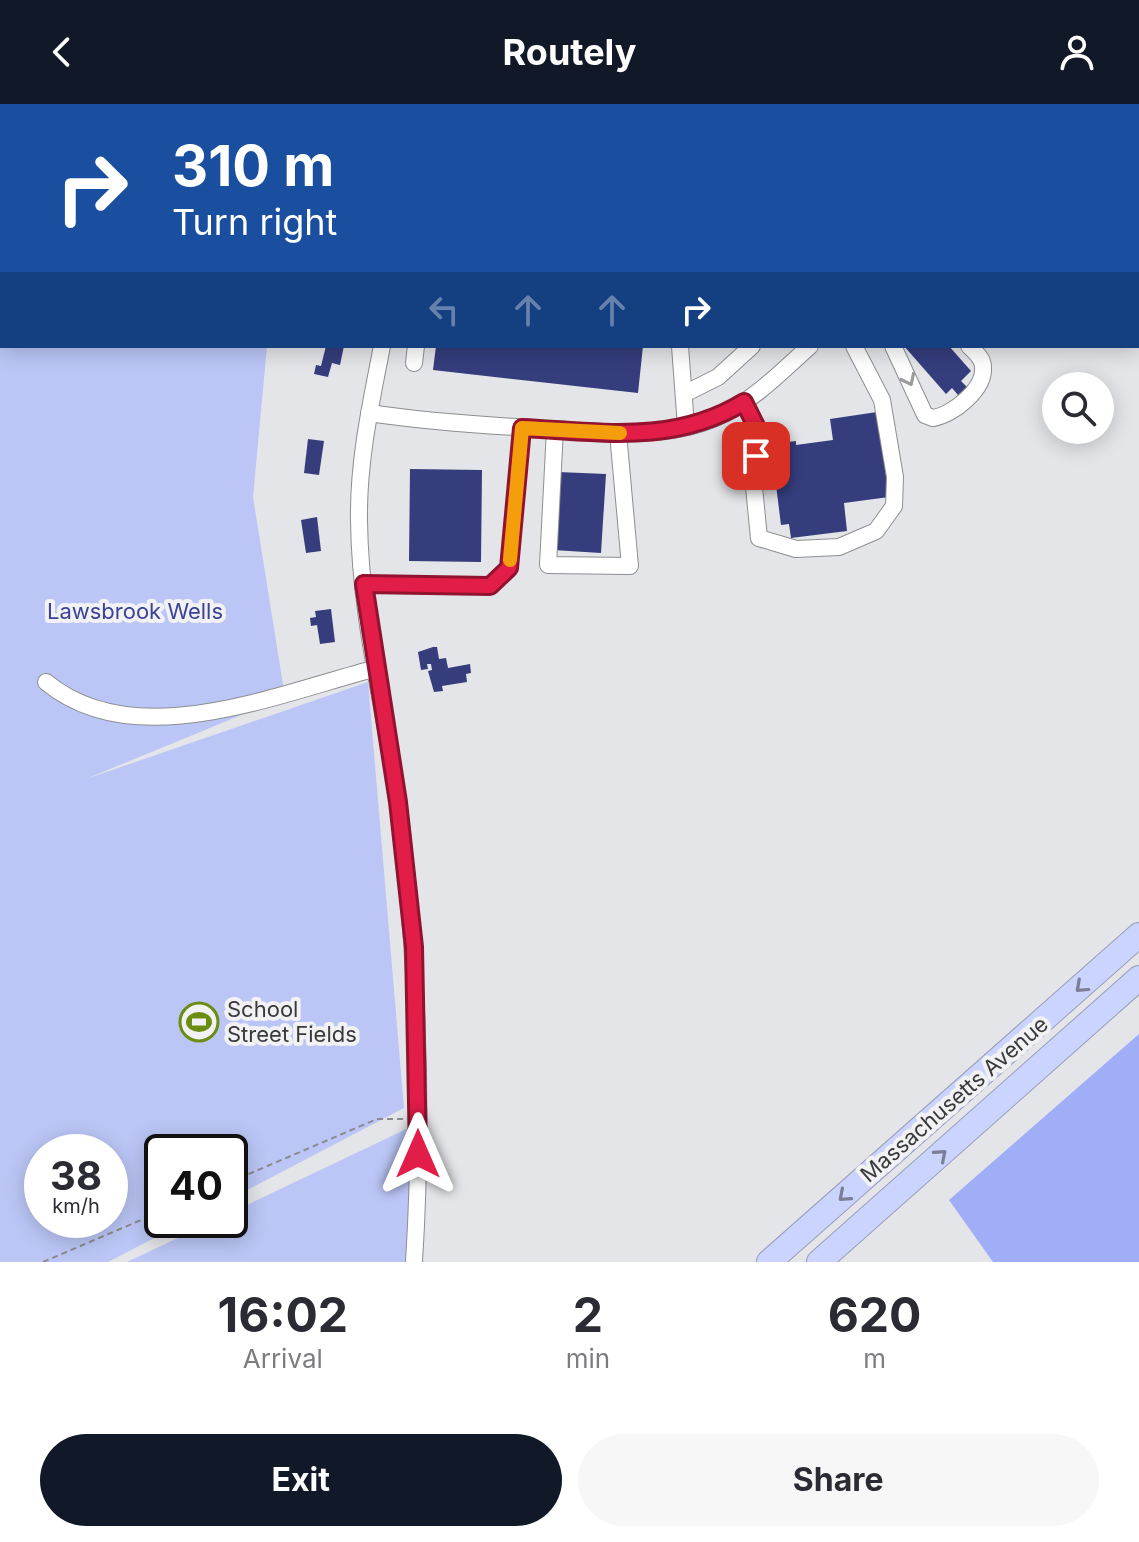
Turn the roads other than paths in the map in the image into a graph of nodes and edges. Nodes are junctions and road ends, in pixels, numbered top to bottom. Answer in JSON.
{"nodes":[{"id":1,"x":382,"y":348,"type":"edge"},
{"id":2,"x":416,"y":348,"type":"edge"},
{"id":3,"x":684,"y":348,"type":"edge"},
{"id":4,"x":750,"y":348,"type":"edge"},
{"id":5,"x":808,"y":348,"type":"edge"},
{"id":6,"x":855,"y":348,"type":"edge"},
{"id":7,"x":894,"y":348,"type":"edge"},
{"id":8,"x":971,"y":348,"type":"edge"},
{"id":9,"x":414,"y":363,"type":"dead end"},
{"id":10,"x":684,"y":394,"type":"junction"},
{"id":11,"x":744,"y":402,"type":"junction"},
{"id":12,"x":369,"y":413,"type":"junction"},
{"id":13,"x":686,"y":427,"type":"junction"},
{"id":14,"x":522,"y":428,"type":"junction"},
{"id":15,"x":555,"y":429,"type":"junction"},
{"id":16,"x":618,"y":433,"type":"junction"},
{"id":17,"x":364,"y":584,"type":"junction"},
{"id":18,"x":377,"y":668,"type":"junction"},
{"id":19,"x":46,"y":682,"type":"dead end"},
{"id":20,"x":1139,"y":935,"type":"edge"},
{"id":21,"x":1139,"y":978,"type":"edge"},
{"id":22,"x":414,"y":1262,"type":"edge"},
{"id":23,"x":769,"y":1262,"type":"edge"},
{"id":24,"x":819,"y":1262,"type":"edge"}],
"edges":[{"from":1,"to":12,"type":"street"},
{"from":2,"to":9,"type":"street"},
{"from":3,"to":10,"type":"street"},
{"from":4,"to":10,"type":"street"},
{"from":5,"to":11,"type":"street"},
{"from":6,"to":11,"type":"street"},
{"from":7,"to":8,"type":"street","one_way":true},
{"from":10,"to":13,"type":"street"},
{"from":11,"to":13,"type":"street"},
{"from":12,"to":14,"type":"street"},
{"from":12,"to":17,"type":"street"},
{"from":13,"to":16,"type":"street"},
{"from":14,"to":15,"type":"street"},
{"from":14,"to":17,"type":"street"},
{"from":15,"to":16,"type":"street"},
{"from":15,"to":16,"type":"street"},
{"from":17,"to":18,"type":"street"},
{"from":18,"to":19,"type":"street"},
{"from":18,"to":22,"type":"street"},
{"from":20,"to":23,"type":"highway","name":"Massachusetts Avenue","one_way":true},
{"from":24,"to":21,"type":"highway","name":"Massachusetts Avenue","one_way":true}]}
